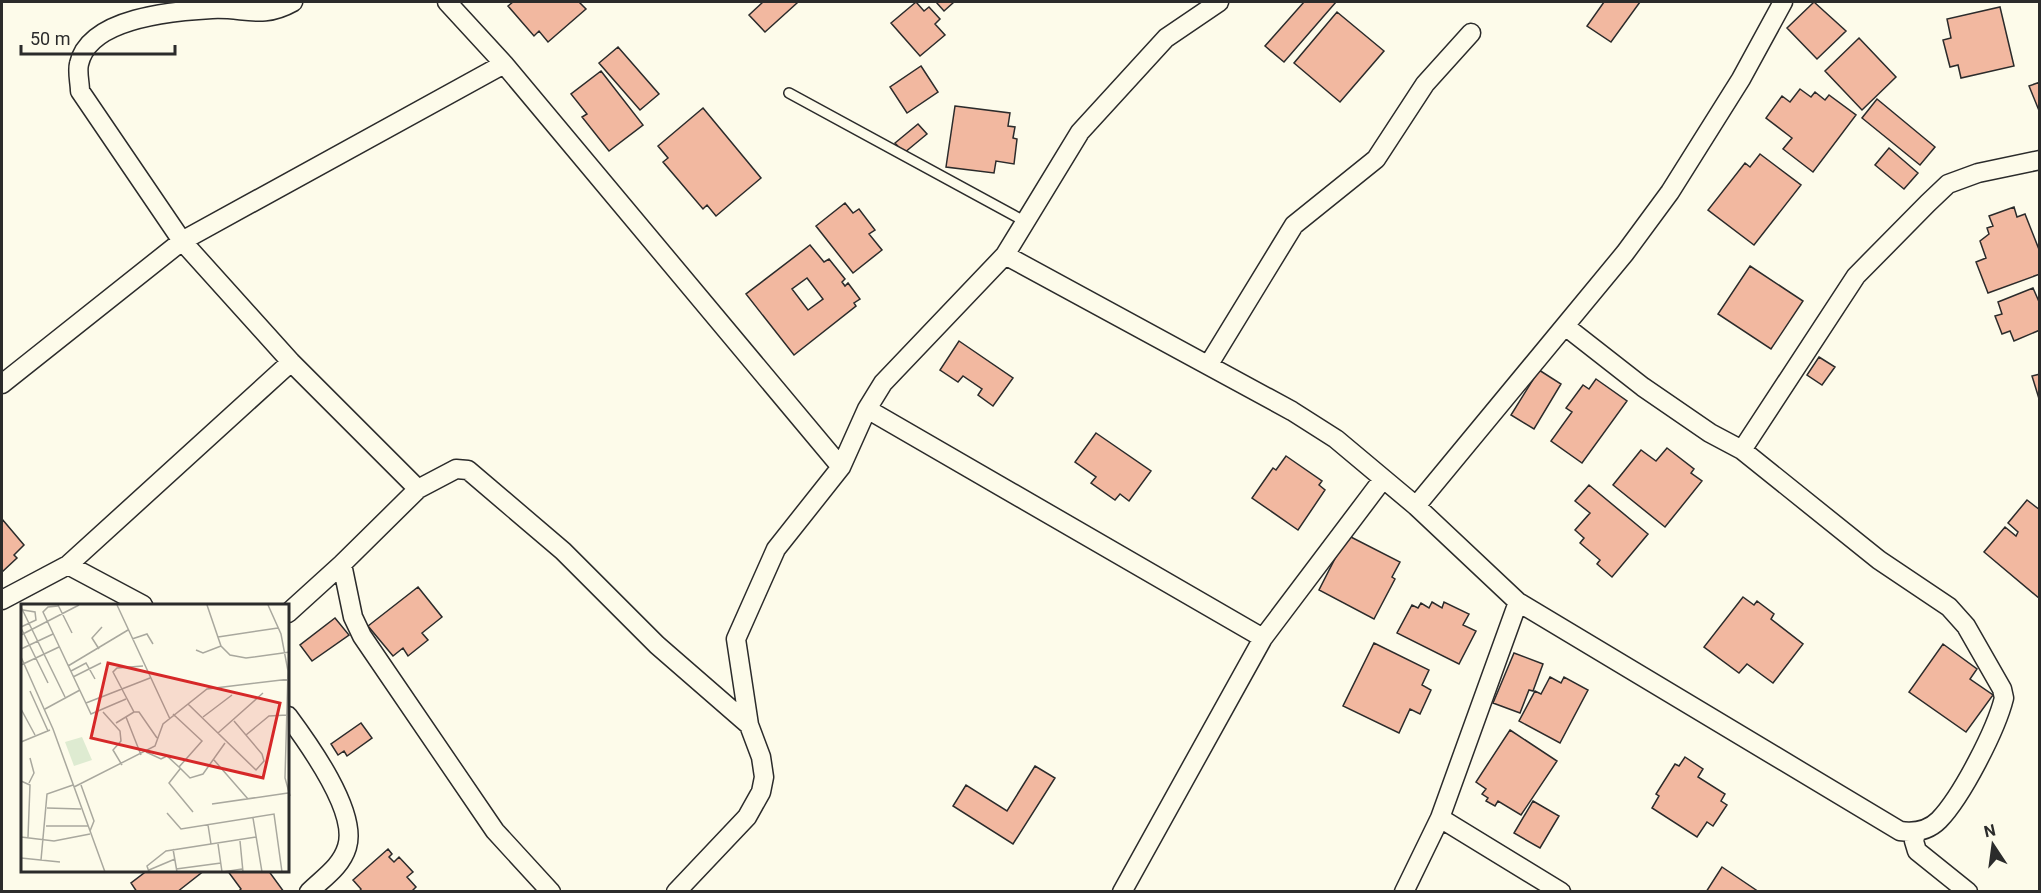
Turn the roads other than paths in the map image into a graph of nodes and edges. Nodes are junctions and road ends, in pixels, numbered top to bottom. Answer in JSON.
{"nodes":[{"id":1,"x":293,"y":2,"type":"edge"},
{"id":2,"x":447,"y":2,"type":"edge"},
{"id":3,"x":1220,"y":2,"type":"edge"},
{"id":4,"x":1783,"y":2,"type":"edge"},
{"id":5,"x":1471,"y":33,"type":"dead end"},
{"id":6,"x":504,"y":64,"type":"junction"},
{"id":7,"x":789,"y":93,"type":"dead end"},
{"id":8,"x":2040,"y":160,"type":"edge"},
{"id":9,"x":1026,"y":222,"type":"junction"},
{"id":10,"x":183,"y":241,"type":"junction"},
{"id":11,"x":1005,"y":255,"type":"junction"},
{"id":12,"x":1565,"y":326,"type":"junction"},
{"id":13,"x":291,"y":362,"type":"junction"},
{"id":14,"x":1209,"y":364,"type":"junction"},
{"id":15,"x":2,"y":384,"type":"edge"},
{"id":16,"x":867,"y":409,"type":"junction"},
{"id":17,"x":1742,"y":450,"type":"junction"},
{"id":18,"x":841,"y":468,"type":"junction"},
{"id":19,"x":1383,"y":479,"type":"junction"},
{"id":20,"x":418,"y":489,"type":"junction"},
{"id":21,"x":1416,"y":506,"type":"junction"},
{"id":22,"x":342,"y":564,"type":"junction"},
{"id":23,"x":68,"y":565,"type":"junction"},
{"id":24,"x":2,"y":600,"type":"edge"},
{"id":25,"x":1518,"y":602,"type":"junction"},
{"id":26,"x":141,"y":604,"type":"edge"},
{"id":27,"x":290,"y":611,"type":"edge"},
{"id":28,"x":1263,"y":638,"type":"junction"},
{"id":29,"x":290,"y":719,"type":"edge"},
{"id":30,"x":749,"y":725,"type":"junction"},
{"id":31,"x":1440,"y":818,"type":"junction"},
{"id":32,"x":1916,"y":833,"type":"junction"},
{"id":33,"x":309,"y":891,"type":"edge"},
{"id":34,"x":551,"y":891,"type":"edge"},
{"id":35,"x":676,"y":891,"type":"edge"},
{"id":36,"x":1122,"y":891,"type":"edge"},
{"id":37,"x":1404,"y":891,"type":"edge"},
{"id":38,"x":1561,"y":891,"type":"edge"},
{"id":39,"x":1968,"y":891,"type":"edge"}],
"edges":[{"from":1,"to":10,"type":"street"},
{"from":2,"to":6,"type":"street"},
{"from":3,"to":9,"type":"street"},
{"from":4,"to":12,"type":"street"},
{"from":5,"to":14,"type":"street"},
{"from":6,"to":10,"type":"street"},
{"from":6,"to":18,"type":"street"},
{"from":7,"to":9,"type":"lane"},
{"from":8,"to":17,"type":"street"},
{"from":9,"to":11,"type":"street"},
{"from":10,"to":13,"type":"street"},
{"from":10,"to":15,"type":"street"},
{"from":11,"to":14,"type":"street"},
{"from":11,"to":16,"type":"street"},
{"from":12,"to":17,"type":"street"},
{"from":12,"to":21,"type":"street"},
{"from":13,"to":20,"type":"street"},
{"from":13,"to":23,"type":"street"},
{"from":14,"to":19,"type":"street"},
{"from":16,"to":18,"type":"street"},
{"from":16,"to":28,"type":"street"},
{"from":17,"to":32,"type":"street"},
{"from":18,"to":30,"type":"street"},
{"from":19,"to":21,"type":"street"},
{"from":19,"to":28,"type":"street"},
{"from":20,"to":22,"type":"street"},
{"from":20,"to":30,"type":"street"},
{"from":21,"to":25,"type":"street"},
{"from":22,"to":27,"type":"street"},
{"from":22,"to":34,"type":"street"},
{"from":23,"to":24,"type":"street"},
{"from":23,"to":26,"type":"street"},
{"from":25,"to":31,"type":"street"},
{"from":25,"to":32,"type":"street"},
{"from":28,"to":36,"type":"street"},
{"from":29,"to":33,"type":"street"},
{"from":30,"to":35,"type":"street"},
{"from":31,"to":37,"type":"street"},
{"from":31,"to":38,"type":"street"},
{"from":32,"to":39,"type":"street"}]}
